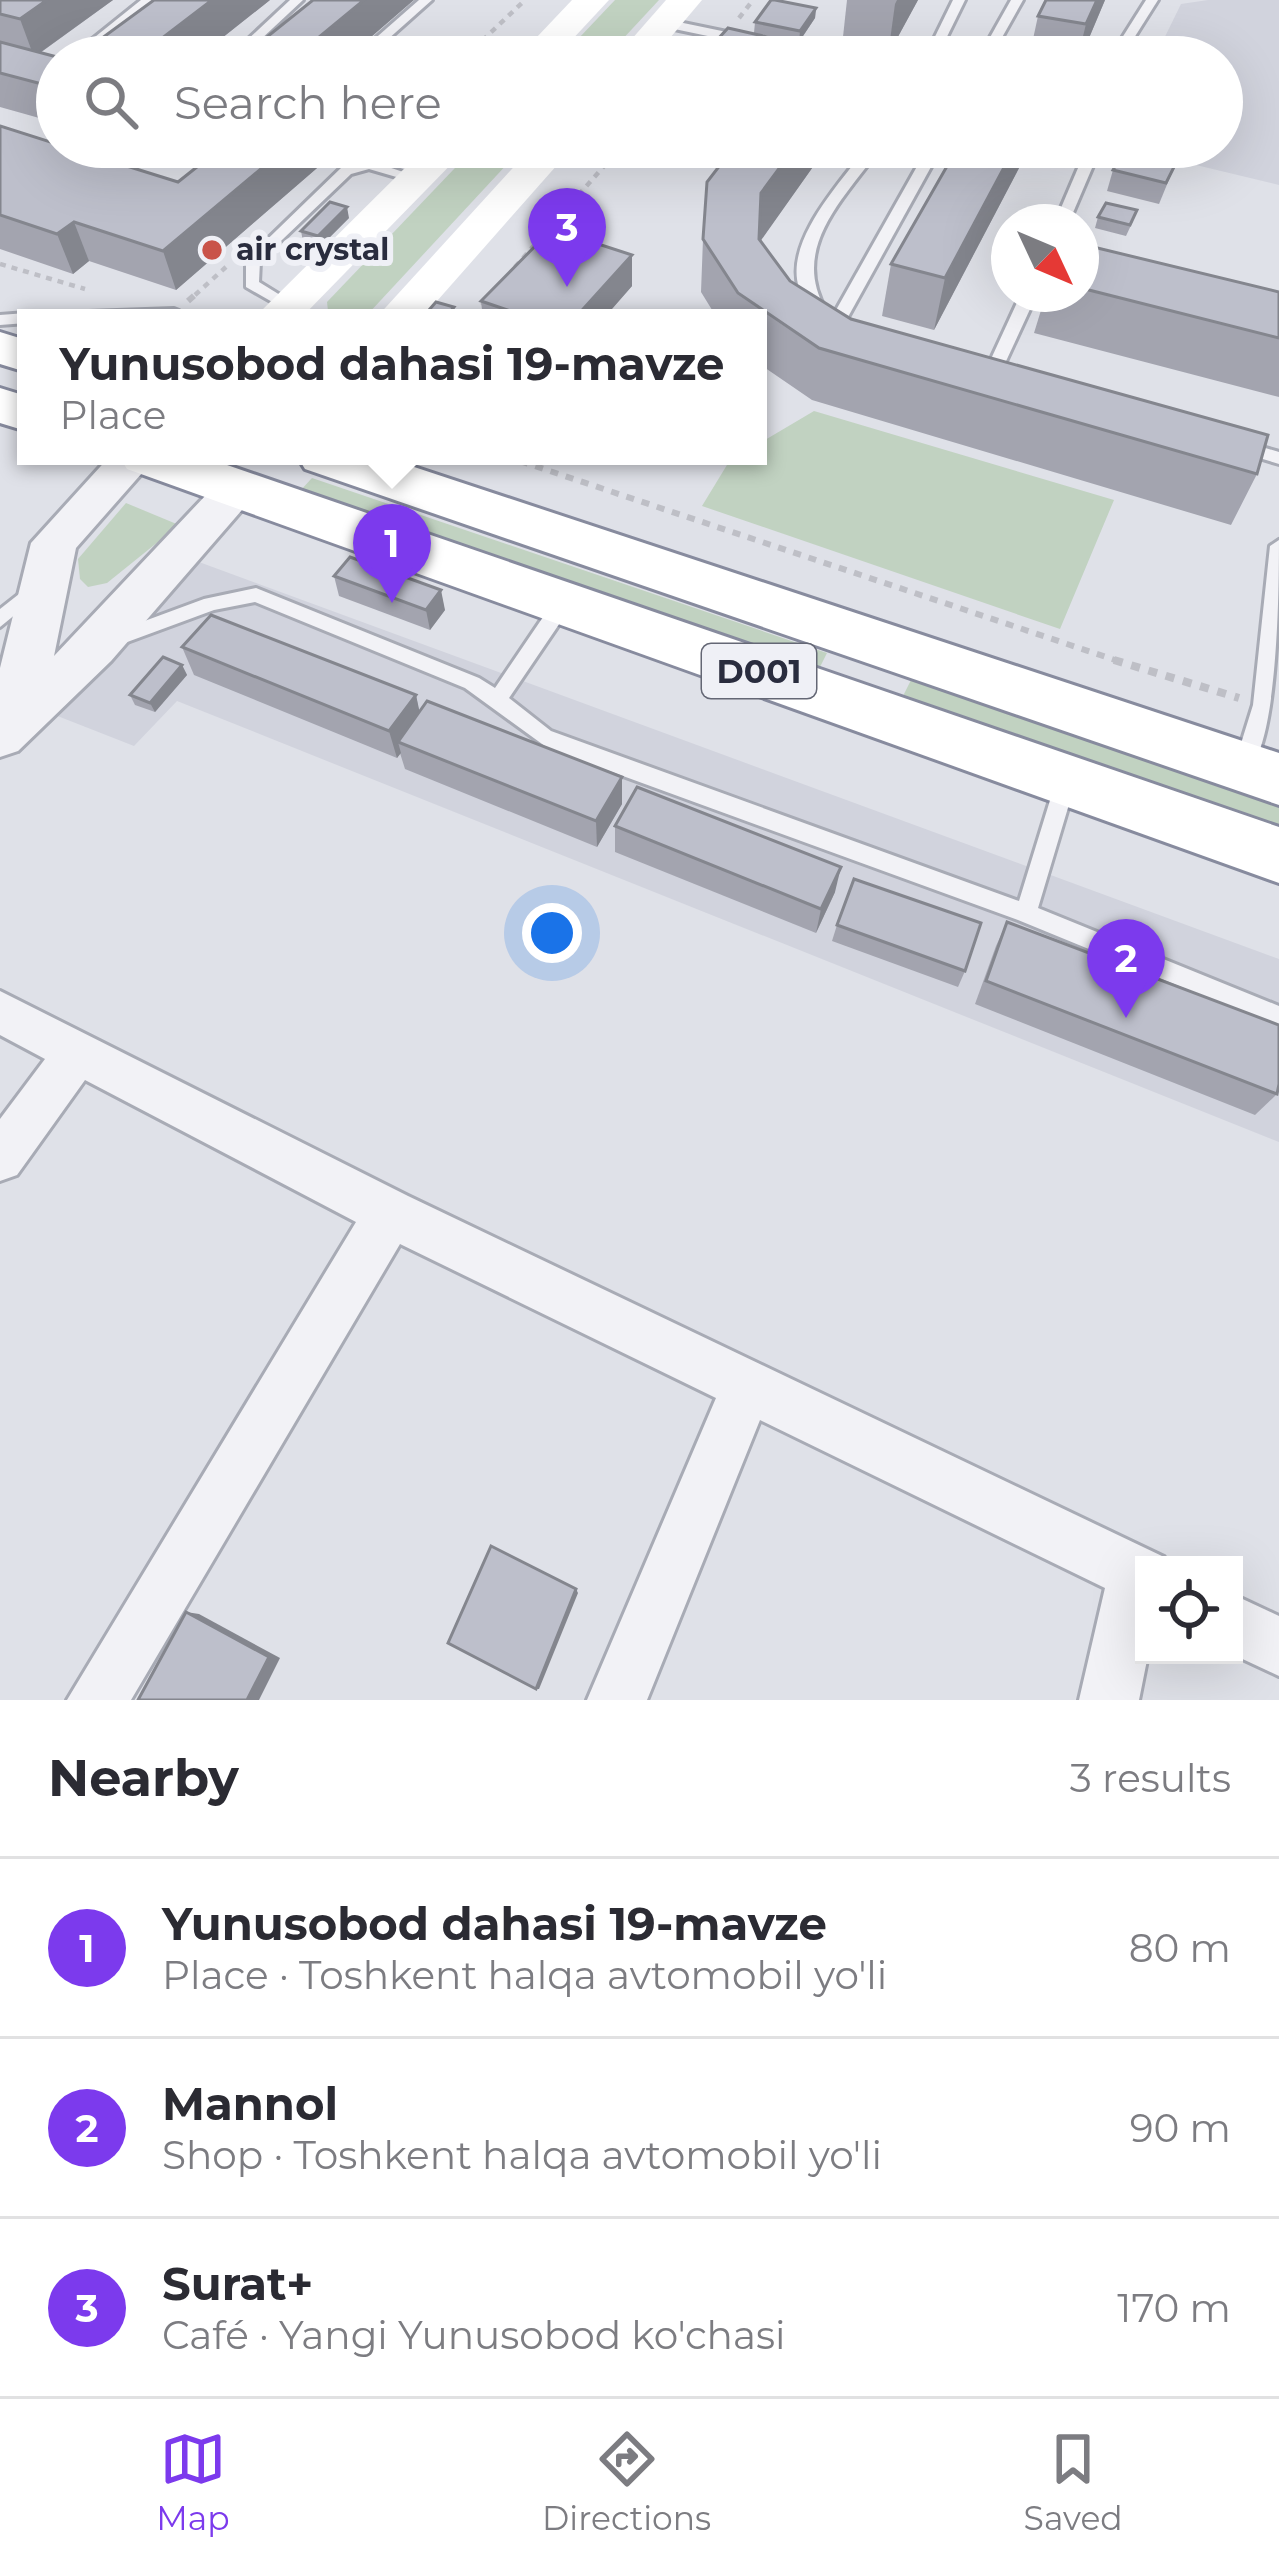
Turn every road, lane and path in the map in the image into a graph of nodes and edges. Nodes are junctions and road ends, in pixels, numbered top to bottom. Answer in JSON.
{"nodes":[{"id":1,"x":149,"y":0,"type":"edge"},
{"id":2,"x":297,"y":0,"type":"edge"},
{"id":3,"x":426,"y":0,"type":"edge"},
{"id":4,"x":525,"y":0,"type":"edge"},
{"id":5,"x":592,"y":0,"type":"edge"},
{"id":6,"x":959,"y":0,"type":"edge"},
{"id":7,"x":1016,"y":0,"type":"edge"},
{"id":8,"x":1152,"y":0,"type":"edge"},
{"id":9,"x":674,"y":12,"type":"edge"},
{"id":10,"x":103,"y":36,"type":"edge"},
{"id":11,"x":258,"y":36,"type":"edge"},
{"id":12,"x":384,"y":36,"type":"edge"},
{"id":13,"x":486,"y":36,"type":"edge"},
{"id":14,"x":557,"y":36,"type":"edge"},
{"id":15,"x":653,"y":36,"type":"edge"},
{"id":16,"x":742,"y":36,"type":"edge"},
{"id":17,"x":941,"y":36,"type":"edge"},
{"id":18,"x":996,"y":36,"type":"edge"},
{"id":19,"x":1130,"y":36,"type":"edge"},
{"id":20,"x":356,"y":168,"type":"edge"},
{"id":21,"x":383,"y":168,"type":"edge"},
{"id":22,"x":428,"y":168,"type":"edge"},
{"id":23,"x":534,"y":168,"type":"edge"},
{"id":24,"x":602,"y":168,"type":"edge"},
{"id":25,"x":861,"y":168,"type":"edge"},
{"id":26,"x":923,"y":168,"type":"edge"},
{"id":27,"x":1085,"y":168,"type":"edge"},
{"id":28,"x":417,"y":179,"type":"junction"},
{"id":29,"x":1070,"y":204,"type":"edge"},
{"id":30,"x":242,"y":253,"type":"dead end"},
{"id":31,"x":0,"y":264,"type":"edge"},
{"id":32,"x":513,"y":269,"type":"edge"},
{"id":33,"x":500,"y":286,"type":"edge"},
{"id":34,"x":91,"y":291,"type":"dead end"},
{"id":35,"x":180,"y":309,"type":"edge"},
{"id":36,"x":282,"y":309,"type":"edge"},
{"id":37,"x":293,"y":309,"type":"edge"},
{"id":38,"x":406,"y":309,"type":"edge"},
{"id":39,"x":480,"y":309,"type":"edge"},
{"id":40,"x":1021,"y":312,"type":"edge"},
{"id":41,"x":835,"y":326,"type":"junction"},
{"id":42,"x":858,"y":333,"type":"edge"},
{"id":43,"x":970,"y":366,"type":"edge"},
{"id":44,"x":993,"y":372,"type":"junction"},
{"id":45,"x":1015,"y":379,"type":"edge"},
{"id":46,"x":1213,"y":439,"type":"edge"},
{"id":47,"x":1279,"y":458,"type":"edge"},
{"id":48,"x":127,"y":465,"type":"edge"},
{"id":49,"x":207,"y":465,"type":"edge"},
{"id":50,"x":351,"y":465,"type":"edge"},
{"id":51,"x":531,"y":465,"type":"edge"},
{"id":52,"x":254,"y":472,"type":"edge"},
{"id":53,"x":1279,"y":546,"type":"edge"},
{"id":54,"x":42,"y":581,"type":"junction"},
{"id":55,"x":563,"y":603,"type":"junction"},
{"id":56,"x":0,"y":620,"type":"edge"},
{"id":57,"x":882,"y":644,"type":"junction"},
{"id":58,"x":94,"y":648,"type":"junction"},
{"id":59,"x":499,"y":697,"type":"junction"},
{"id":60,"x":853,"y":705,"type":"junction"},
{"id":61,"x":1263,"y":705,"type":"junction"},
{"id":62,"x":0,"y":711,"type":"edge"},
{"id":63,"x":0,"y":737,"type":"edge"},
{"id":64,"x":1261,"y":773,"type":"edge"},
{"id":65,"x":1066,"y":780,"type":"junction"},
{"id":66,"x":1279,"y":855,"type":"edge"},
{"id":67,"x":1026,"y":913,"type":"junction"},
{"id":68,"x":0,"y":1012,"type":"edge"},
{"id":69,"x":1279,"y":1017,"type":"edge"},
{"id":70,"x":78,"y":1052,"type":"junction"},
{"id":71,"x":0,"y":1158,"type":"edge"},
{"id":72,"x":390,"y":1213,"type":"junction"},
{"id":73,"x":747,"y":1387,"type":"junction"},
{"id":74,"x":1135,"y":1573,"type":"edge"},
{"id":75,"x":1135,"y":1595,"type":"edge"},
{"id":76,"x":1243,"y":1629,"type":"edge"},
{"id":77,"x":1279,"y":1647,"type":"edge"},
{"id":78,"x":98,"y":1700,"type":"edge"},
{"id":79,"x":617,"y":1700,"type":"edge"},
{"id":80,"x":1108,"y":1700,"type":"edge"}],
"edges":[{"from":1,"to":10,"type":"lane"},
{"from":2,"to":11,"type":"lane"},
{"from":3,"to":12,"type":"lane"},
{"from":4,"to":13,"type":"path"},
{"from":5,"to":14,"type":"main road"},
{"from":6,"to":17,"type":"lane"},
{"from":7,"to":18,"type":"lane"},
{"from":8,"to":19,"type":"lane"},
{"from":9,"to":15,"type":"main road"},
{"from":9,"to":16,"type":"lane"},
{"from":20,"to":36,"type":"lane"},
{"from":21,"to":28,"type":"lane"},
{"from":22,"to":28,"type":"main road"},
{"from":23,"to":38,"type":"main road"},
{"from":24,"to":32,"type":"path"},
{"from":25,"to":41,"type":"lane"},
{"from":26,"to":41,"type":"lane"},
{"from":27,"to":29,"type":"lane"},
{"from":28,"to":37,"type":"main road"},
{"from":30,"to":35,"type":"path"},
{"from":31,"to":34,"type":"path"},
{"from":33,"to":39,"type":"path"},
{"from":40,"to":44,"type":"lane"},
{"from":41,"to":42,"type":"lane"},
{"from":43,"to":44,"type":"lane"},
{"from":44,"to":45,"type":"lane"},
{"from":46,"to":47,"type":"lane"},
{"from":48,"to":54,"type":"street"},
{"from":49,"to":52,"type":"highway","number":"D001"},
{"from":50,"to":57,"type":"highway","number":"D001"},
{"from":51,"to":61,"type":"path"},
{"from":52,"to":55,"type":"highway","number":"D001"},
{"from":52,"to":58,"type":"street"},
{"from":53,"to":61,"type":"lane"},
{"from":54,"to":56,"type":"lane"},
{"from":54,"to":62,"type":"street"},
{"from":55,"to":59,"type":"lane"},
{"from":55,"to":60,"type":"highway","number":"D001"},
{"from":57,"to":60,"type":"highway"},
{"from":57,"to":64,"type":"highway","number":"D001"},
{"from":58,"to":59,"type":"lane"},
{"from":58,"to":63,"type":"street"},
{"from":59,"to":67,"type":"lane"},
{"from":60,"to":65,"type":"highway","number":"D001"},
{"from":61,"to":64,"type":"lane"},
{"from":65,"to":66,"type":"highway","number":"D001"},
{"from":65,"to":67,"type":"lane"},
{"from":67,"to":69,"type":"lane"},
{"from":68,"to":70,"type":"street"},
{"from":70,"to":71,"type":"street"},
{"from":70,"to":72,"type":"street"},
{"from":72,"to":73,"type":"street"},
{"from":72,"to":78,"type":"street"},
{"from":73,"to":74,"type":"street"},
{"from":73,"to":79,"type":"street"},
{"from":75,"to":80,"type":"street"},
{"from":76,"to":77,"type":"street"}]}
